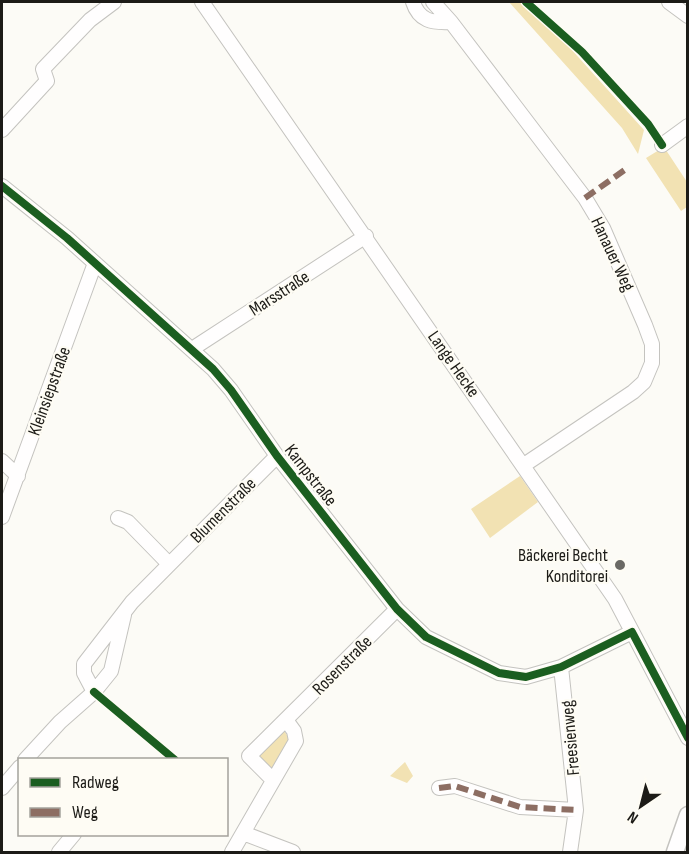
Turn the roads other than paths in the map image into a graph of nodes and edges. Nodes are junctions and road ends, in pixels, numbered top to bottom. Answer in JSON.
{"nodes":[{"id":1,"x":114,"y":2,"type":"edge"},
{"id":2,"x":202,"y":2,"type":"edge"},
{"id":3,"x":413,"y":2,"type":"edge"},
{"id":4,"x":433,"y":2,"type":"edge"},
{"id":5,"x":669,"y":2,"type":"edge"},
{"id":6,"x":687,"y":16,"type":"edge"},
{"id":7,"x":451,"y":22,"type":"junction"},
{"id":8,"x":687,"y":126,"type":"edge"},
{"id":9,"x":2,"y":130,"type":"edge"},
{"id":10,"x":662,"y":145,"type":"dead end"},
{"id":11,"x":2,"y":186,"type":"edge"},
{"id":12,"x":366,"y":236,"type":"junction"},
{"id":13,"x":95,"y":263,"type":"junction"},
{"id":14,"x":192,"y":349,"type":"junction"},
{"id":15,"x":277,"y":456,"type":"junction"},
{"id":16,"x":2,"y":461,"type":"edge"},
{"id":17,"x":524,"y":465,"type":"junction"},
{"id":18,"x":18,"y":476,"type":"junction"},
{"id":19,"x":2,"y":517,"type":"edge"},
{"id":20,"x":118,"y":518,"type":"dead end"},
{"id":21,"x":169,"y":564,"type":"junction"},
{"id":22,"x":397,"y":609,"type":"junction"},
{"id":23,"x":125,"y":610,"type":"junction"},
{"id":24,"x":632,"y":632,"type":"junction"},
{"id":25,"x":561,"y":667,"type":"junction"},
{"id":26,"x":94,"y":692,"type":"junction"},
{"id":27,"x":286,"y":720,"type":"junction"},
{"id":28,"x":687,"y":738,"type":"edge"},
{"id":29,"x":27,"y":758,"type":"edge"},
{"id":30,"x":18,"y":768,"type":"edge"},
{"id":31,"x":273,"y":780,"type":"junction"},
{"id":32,"x":2,"y":788,"type":"edge"},
{"id":33,"x":439,"y":788,"type":"dead end"},
{"id":34,"x":576,"y":810,"type":"junction"},
{"id":35,"x":687,"y":815,"type":"edge"},
{"id":36,"x":243,"y":832,"type":"junction"},
{"id":37,"x":72,"y":836,"type":"edge"},
{"id":38,"x":59,"y":852,"type":"edge"},
{"id":39,"x":232,"y":852,"type":"edge"},
{"id":40,"x":293,"y":852,"type":"edge"},
{"id":41,"x":570,"y":852,"type":"edge"},
{"id":42,"x":675,"y":852,"type":"edge"}],
"edges":[{"from":1,"to":9,"type":"street"},
{"from":2,"to":12,"type":"street","name":"Lange Hecke"},
{"from":3,"to":7,"type":"street"},
{"from":4,"to":7,"type":"street","name":"Hanauer Weg"},
{"from":5,"to":6,"type":"street"},
{"from":7,"to":17,"type":"street","name":"Hanauer Weg"},
{"from":8,"to":10,"type":"street"},
{"from":11,"to":13,"type":"street","name":"Kampstraße"},
{"from":12,"to":14,"type":"street","name":"Marsstraße"},
{"from":12,"to":17,"type":"street","name":"Lange Hecke"},
{"from":13,"to":14,"type":"street","name":"Kampstraße"},
{"from":13,"to":18,"type":"street","name":"Kleinsiepstraße"},
{"from":14,"to":15,"type":"street","name":"Kampstraße"},
{"from":15,"to":21,"type":"street","name":"Blumenstraße"},
{"from":15,"to":22,"type":"street","name":"Kampstraße"},
{"from":16,"to":18,"type":"street"},
{"from":17,"to":24,"type":"street","name":"Lange Hecke"},
{"from":18,"to":19,"type":"street","name":"Kleinsiepstraße"},
{"from":20,"to":21,"type":"street"},
{"from":21,"to":23,"type":"street","name":"Blumenstraße"},
{"from":22,"to":25,"type":"street","name":"Kampstraße"},
{"from":22,"to":27,"type":"street","name":"Rosenstraße"},
{"from":23,"to":26,"type":"street"},
{"from":23,"to":26,"type":"street","name":"Blumenstraße"},
{"from":24,"to":25,"type":"street","name":"Kampstraße"},
{"from":24,"to":28,"type":"street","name":"Lange Hecke"},
{"from":25,"to":34,"type":"street","name":"Freesienweg"},
{"from":26,"to":29,"type":"street"},
{"from":27,"to":31,"type":"street"},
{"from":27,"to":31,"type":"street","name":"Rosenstraße"},
{"from":30,"to":32,"type":"street"},
{"from":31,"to":36,"type":"street"},
{"from":33,"to":34,"type":"street"},
{"from":34,"to":41,"type":"street","name":"Freesienweg"},
{"from":35,"to":42,"type":"street"},
{"from":36,"to":39,"type":"street"},
{"from":36,"to":40,"type":"street"},
{"from":37,"to":38,"type":"street"}]}
